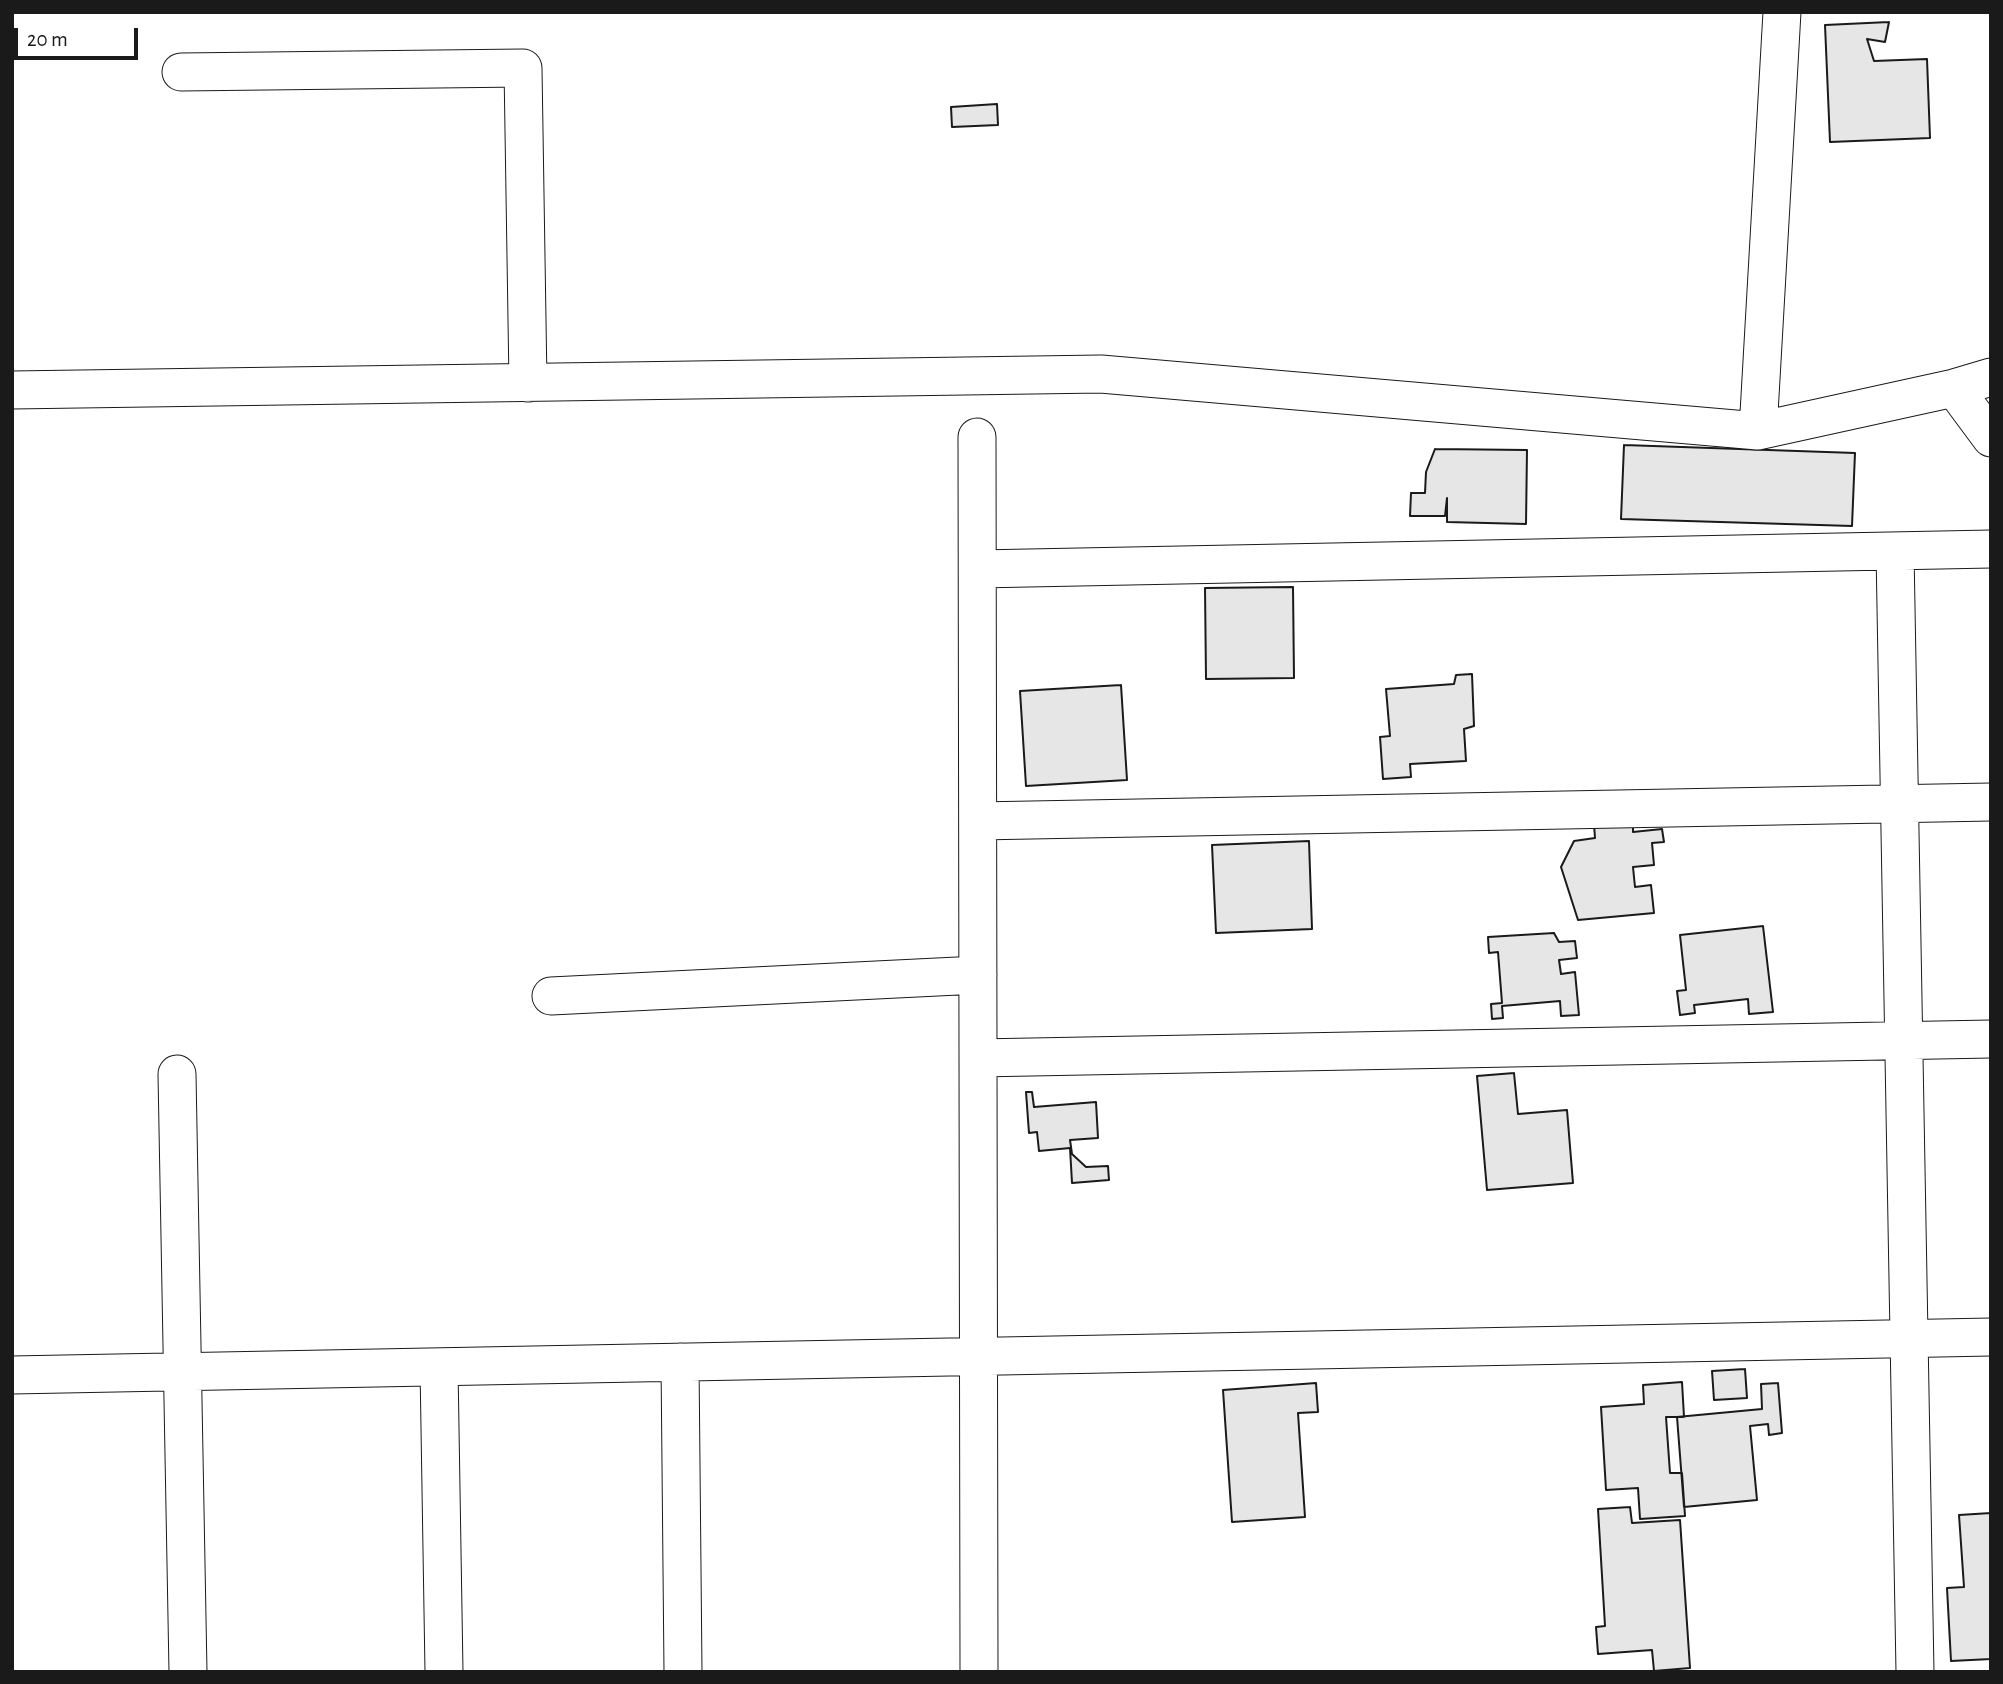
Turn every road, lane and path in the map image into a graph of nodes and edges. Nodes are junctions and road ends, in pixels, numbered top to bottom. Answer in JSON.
{"nodes":[{"id":1,"x":1782,"y":12,"type":"edge"},
{"id":2,"x":181,"y":72,"type":"dead end"},
{"id":3,"x":1991,"y":377,"type":"edge"},
{"id":4,"x":528,"y":383,"type":"junction"},
{"id":5,"x":1954,"y":388,"type":"junction"},
{"id":6,"x":12,"y":390,"type":"edge"},
{"id":7,"x":1758,"y":430,"type":"junction"},
{"id":8,"x":977,"y":437,"type":"dead end"},
{"id":9,"x":1991,"y":438,"type":"edge"},
{"id":10,"x":1991,"y":549,"type":"edge"},
{"id":11,"x":1895,"y":551,"type":"junction"},
{"id":12,"x":978,"y":569,"type":"junction"},
{"id":13,"x":1991,"y":802,"type":"edge"},
{"id":14,"x":1900,"y":804,"type":"junction"},
{"id":15,"x":978,"y":821,"type":"junction"},
{"id":16,"x":978,"y":975,"type":"junction"},
{"id":17,"x":551,"y":996,"type":"dead end"},
{"id":18,"x":1991,"y":1039,"type":"edge"},
{"id":19,"x":1904,"y":1041,"type":"junction"},
{"id":20,"x":978,"y":1058,"type":"junction"},
{"id":21,"x":177,"y":1074,"type":"dead end"},
{"id":22,"x":1991,"y":1337,"type":"edge"},
{"id":23,"x":1909,"y":1339,"type":"junction"},
{"id":24,"x":978,"y":1356,"type":"junction"},
{"id":25,"x":680,"y":1362,"type":"junction"},
{"id":26,"x":439,"y":1367,"type":"junction"},
{"id":27,"x":182,"y":1372,"type":"junction"},
{"id":28,"x":12,"y":1375,"type":"edge"},
{"id":29,"x":188,"y":1672,"type":"edge"},
{"id":30,"x":444,"y":1672,"type":"edge"},
{"id":31,"x":684,"y":1672,"type":"edge"},
{"id":32,"x":979,"y":1672,"type":"edge"},
{"id":33,"x":1915,"y":1672,"type":"edge"}],
"edges":[{"from":1,"to":7,"type":"street"},
{"from":2,"to":4,"type":"street"},
{"from":3,"to":5,"type":"street"},
{"from":4,"to":6,"type":"street"},
{"from":4,"to":7,"type":"street"},
{"from":5,"to":7,"type":"street"},
{"from":5,"to":9,"type":"street"},
{"from":8,"to":12,"type":"street"},
{"from":10,"to":11,"type":"street"},
{"from":11,"to":12,"type":"street"},
{"from":11,"to":14,"type":"street"},
{"from":12,"to":15,"type":"street"},
{"from":13,"to":14,"type":"street"},
{"from":14,"to":15,"type":"street"},
{"from":14,"to":19,"type":"street"},
{"from":15,"to":16,"type":"street"},
{"from":16,"to":17,"type":"street"},
{"from":16,"to":20,"type":"street"},
{"from":18,"to":19,"type":"street"},
{"from":19,"to":20,"type":"street"},
{"from":19,"to":23,"type":"street"},
{"from":20,"to":24,"type":"street"},
{"from":21,"to":27,"type":"street"},
{"from":22,"to":23,"type":"street"},
{"from":23,"to":24,"type":"street"},
{"from":23,"to":33,"type":"street"},
{"from":24,"to":25,"type":"street"},
{"from":24,"to":32,"type":"street"},
{"from":25,"to":26,"type":"street"},
{"from":25,"to":31,"type":"street"},
{"from":26,"to":27,"type":"street"},
{"from":26,"to":30,"type":"street"},
{"from":27,"to":28,"type":"street"},
{"from":27,"to":29,"type":"street"}]}
